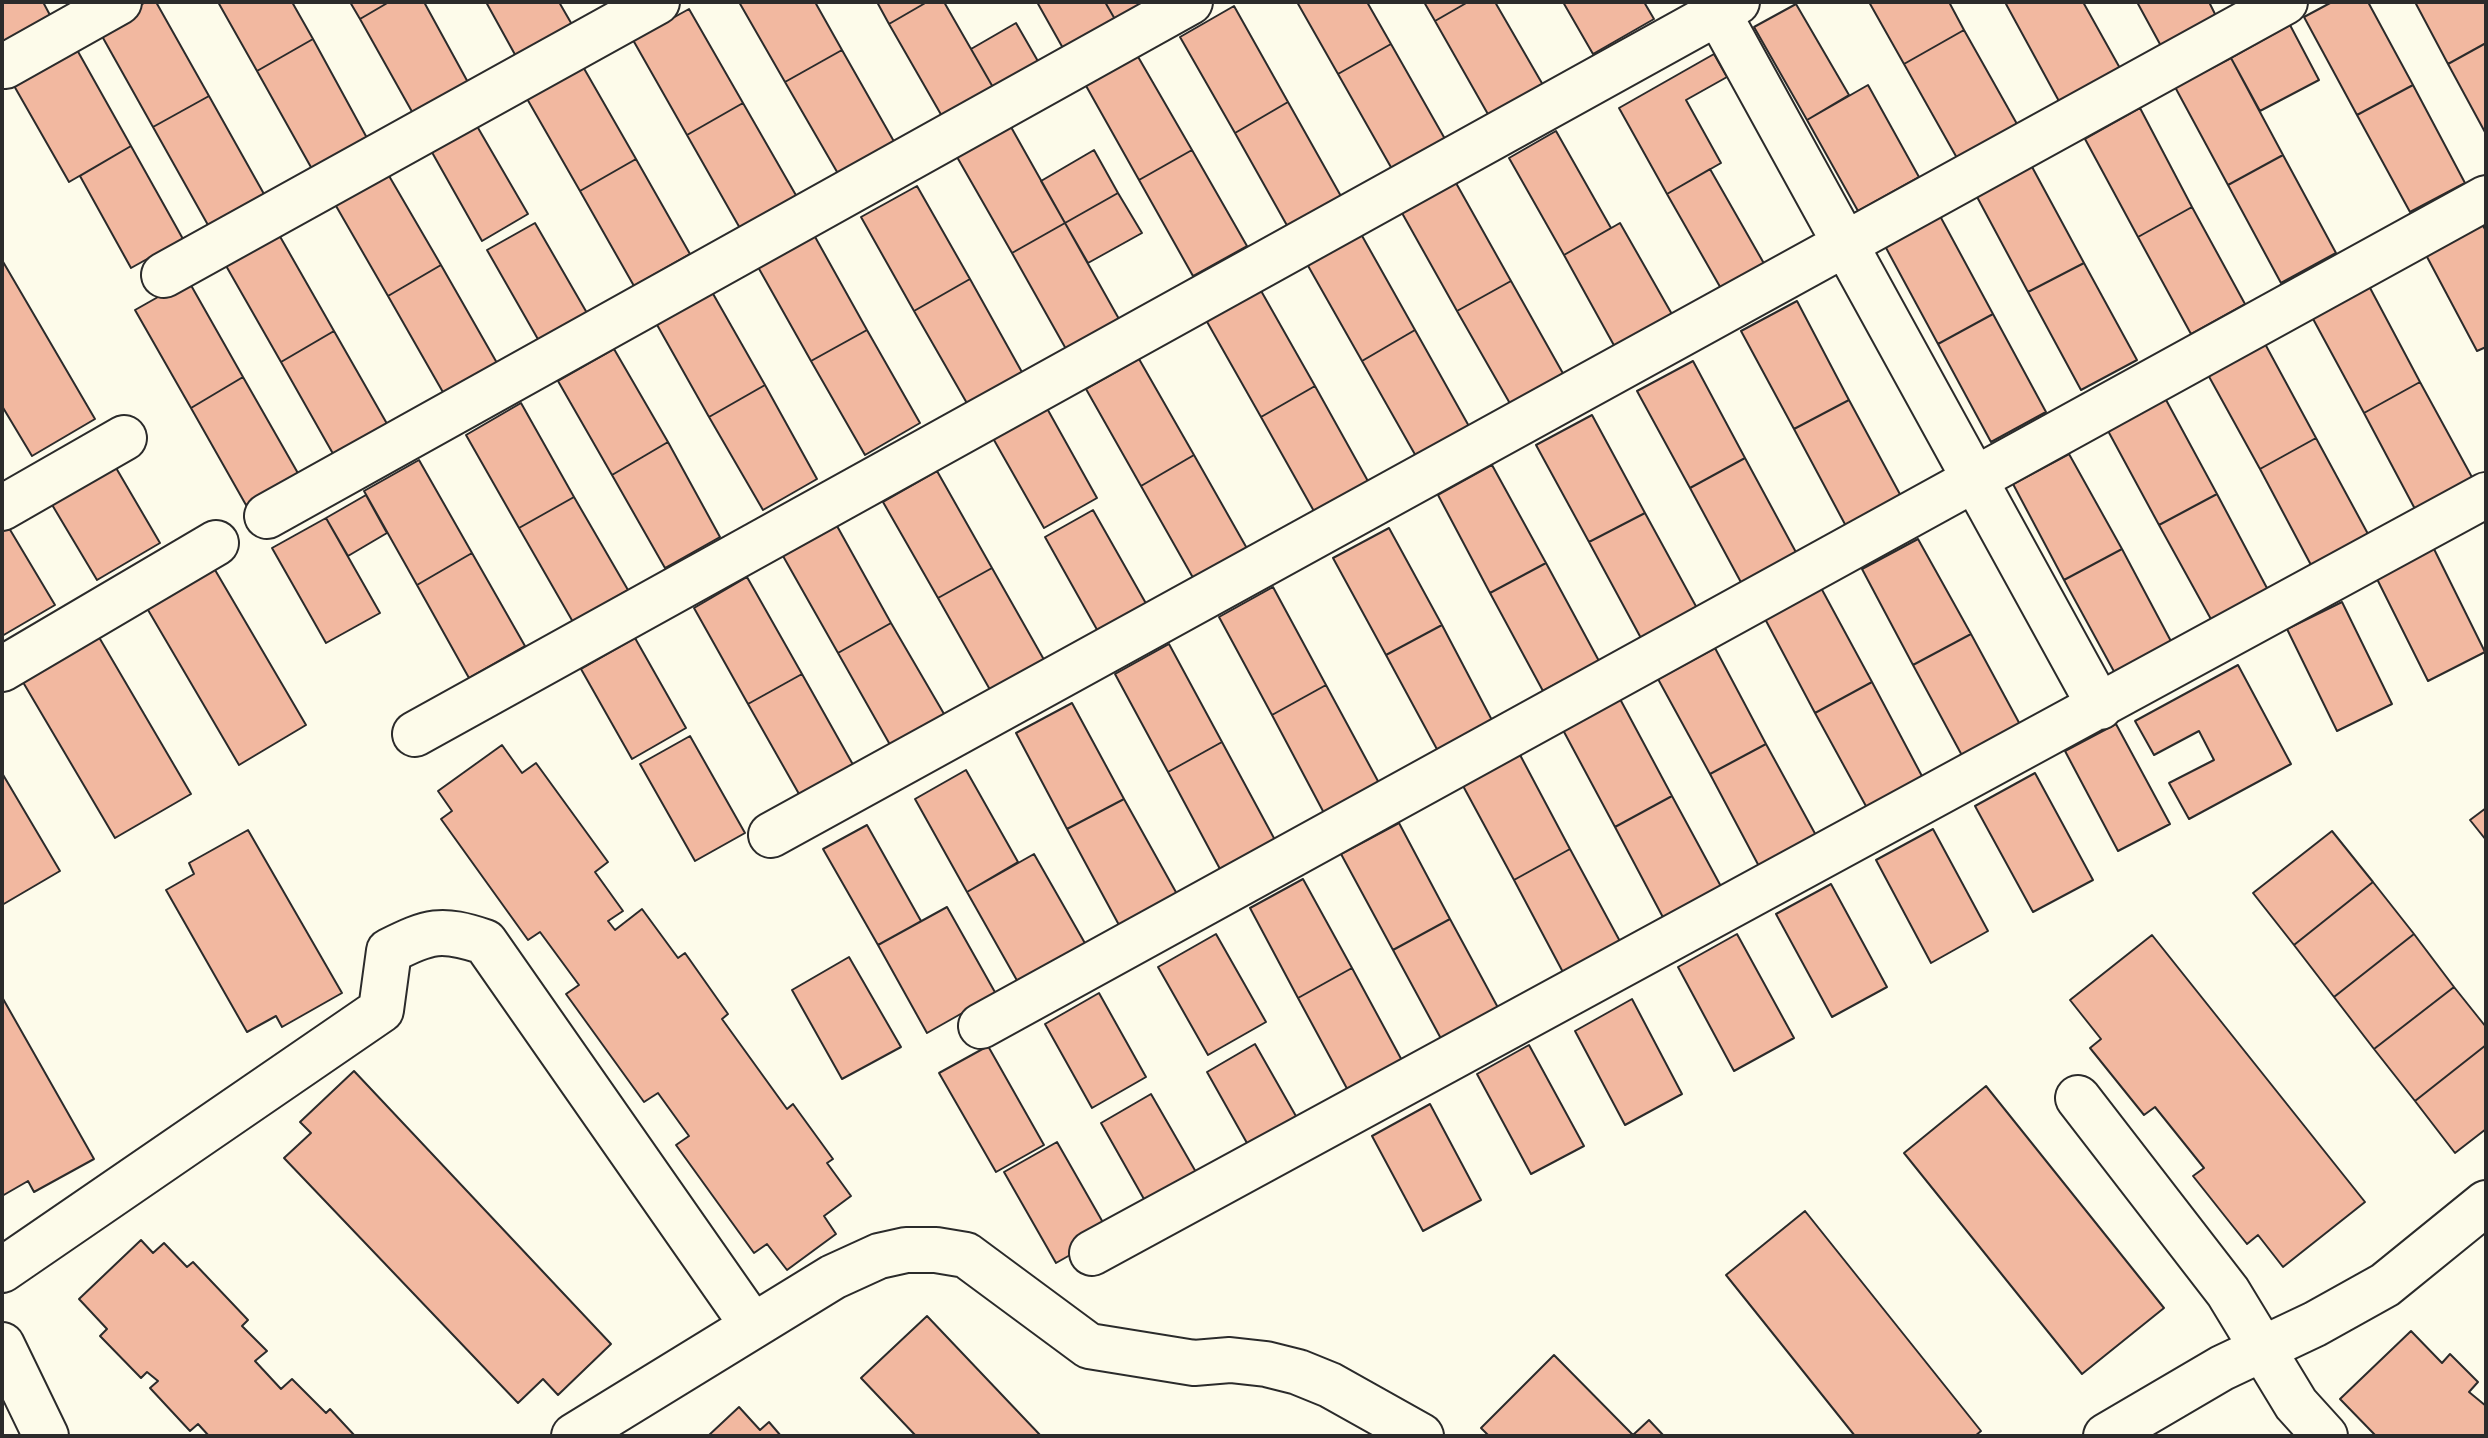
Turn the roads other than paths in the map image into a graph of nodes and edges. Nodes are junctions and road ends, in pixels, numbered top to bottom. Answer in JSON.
{"nodes":[{"id":1,"x":119,"y":2,"type":"edge"},
{"id":2,"x":657,"y":2,"type":"edge"},
{"id":3,"x":1190,"y":2,"type":"edge"},
{"id":4,"x":2285,"y":2,"type":"edge"},
{"id":5,"x":1723,"y":6,"type":"edge"},
{"id":6,"x":5,"y":66,"type":"dead end"},
{"id":7,"x":2486,"y":198,"type":"edge"},
{"id":8,"x":1846,"y":244,"type":"junction"},
{"id":9,"x":164,"y":275,"type":"dead end"},
{"id":10,"x":124,"y":438,"type":"dead end"},
{"id":11,"x":1975,"y":479,"type":"junction"},
{"id":12,"x":2486,"y":495,"type":"edge"},
{"id":13,"x":2,"y":508,"type":"edge"},
{"id":14,"x":267,"y":516,"type":"dead end"},
{"id":15,"x":216,"y":543,"type":"dead end"},
{"id":16,"x":2,"y":669,"type":"edge"},
{"id":17,"x":2100,"y":707,"type":"junction"},
{"id":18,"x":415,"y":734,"type":"dead end"},
{"id":19,"x":771,"y":835,"type":"dead end"},
{"id":20,"x":981,"y":1026,"type":"dead end"},
{"id":21,"x":2078,"y":1098,"type":"dead end"},
{"id":22,"x":2486,"y":1203,"type":"edge"},
{"id":23,"x":1092,"y":1253,"type":"dead end"},
{"id":24,"x":2,"y":1270,"type":"edge"},
{"id":25,"x":753,"y":1326,"type":"junction"},
{"id":26,"x":2,"y":1345,"type":"edge"},
{"id":27,"x":2263,"y":1349,"type":"junction"},
{"id":28,"x":46,"y":1436,"type":"edge"},
{"id":29,"x":574,"y":1436,"type":"edge"},
{"id":30,"x":1421,"y":1436,"type":"edge"},
{"id":31,"x":2106,"y":1436,"type":"edge"},
{"id":32,"x":2325,"y":1436,"type":"edge"}],
"edges":[{"from":1,"to":6,"type":"street"},
{"from":2,"to":9,"type":"street"},
{"from":3,"to":14,"type":"street"},
{"from":4,"to":8,"type":"street"},
{"from":5,"to":8,"type":"street"},
{"from":5,"to":18,"type":"street"},
{"from":7,"to":11,"type":"street"},
{"from":8,"to":11,"type":"street"},
{"from":8,"to":19,"type":"street"},
{"from":10,"to":13,"type":"street"},
{"from":11,"to":17,"type":"street"},
{"from":11,"to":20,"type":"street"},
{"from":12,"to":17,"type":"street"},
{"from":15,"to":16,"type":"street"},
{"from":17,"to":23,"type":"street"},
{"from":21,"to":27,"type":"street"},
{"from":22,"to":27,"type":"street"},
{"from":24,"to":25,"type":"street"},
{"from":25,"to":29,"type":"street"},
{"from":25,"to":30,"type":"street"},
{"from":26,"to":28,"type":"street"},
{"from":27,"to":31,"type":"street"},
{"from":27,"to":32,"type":"street"}]}
